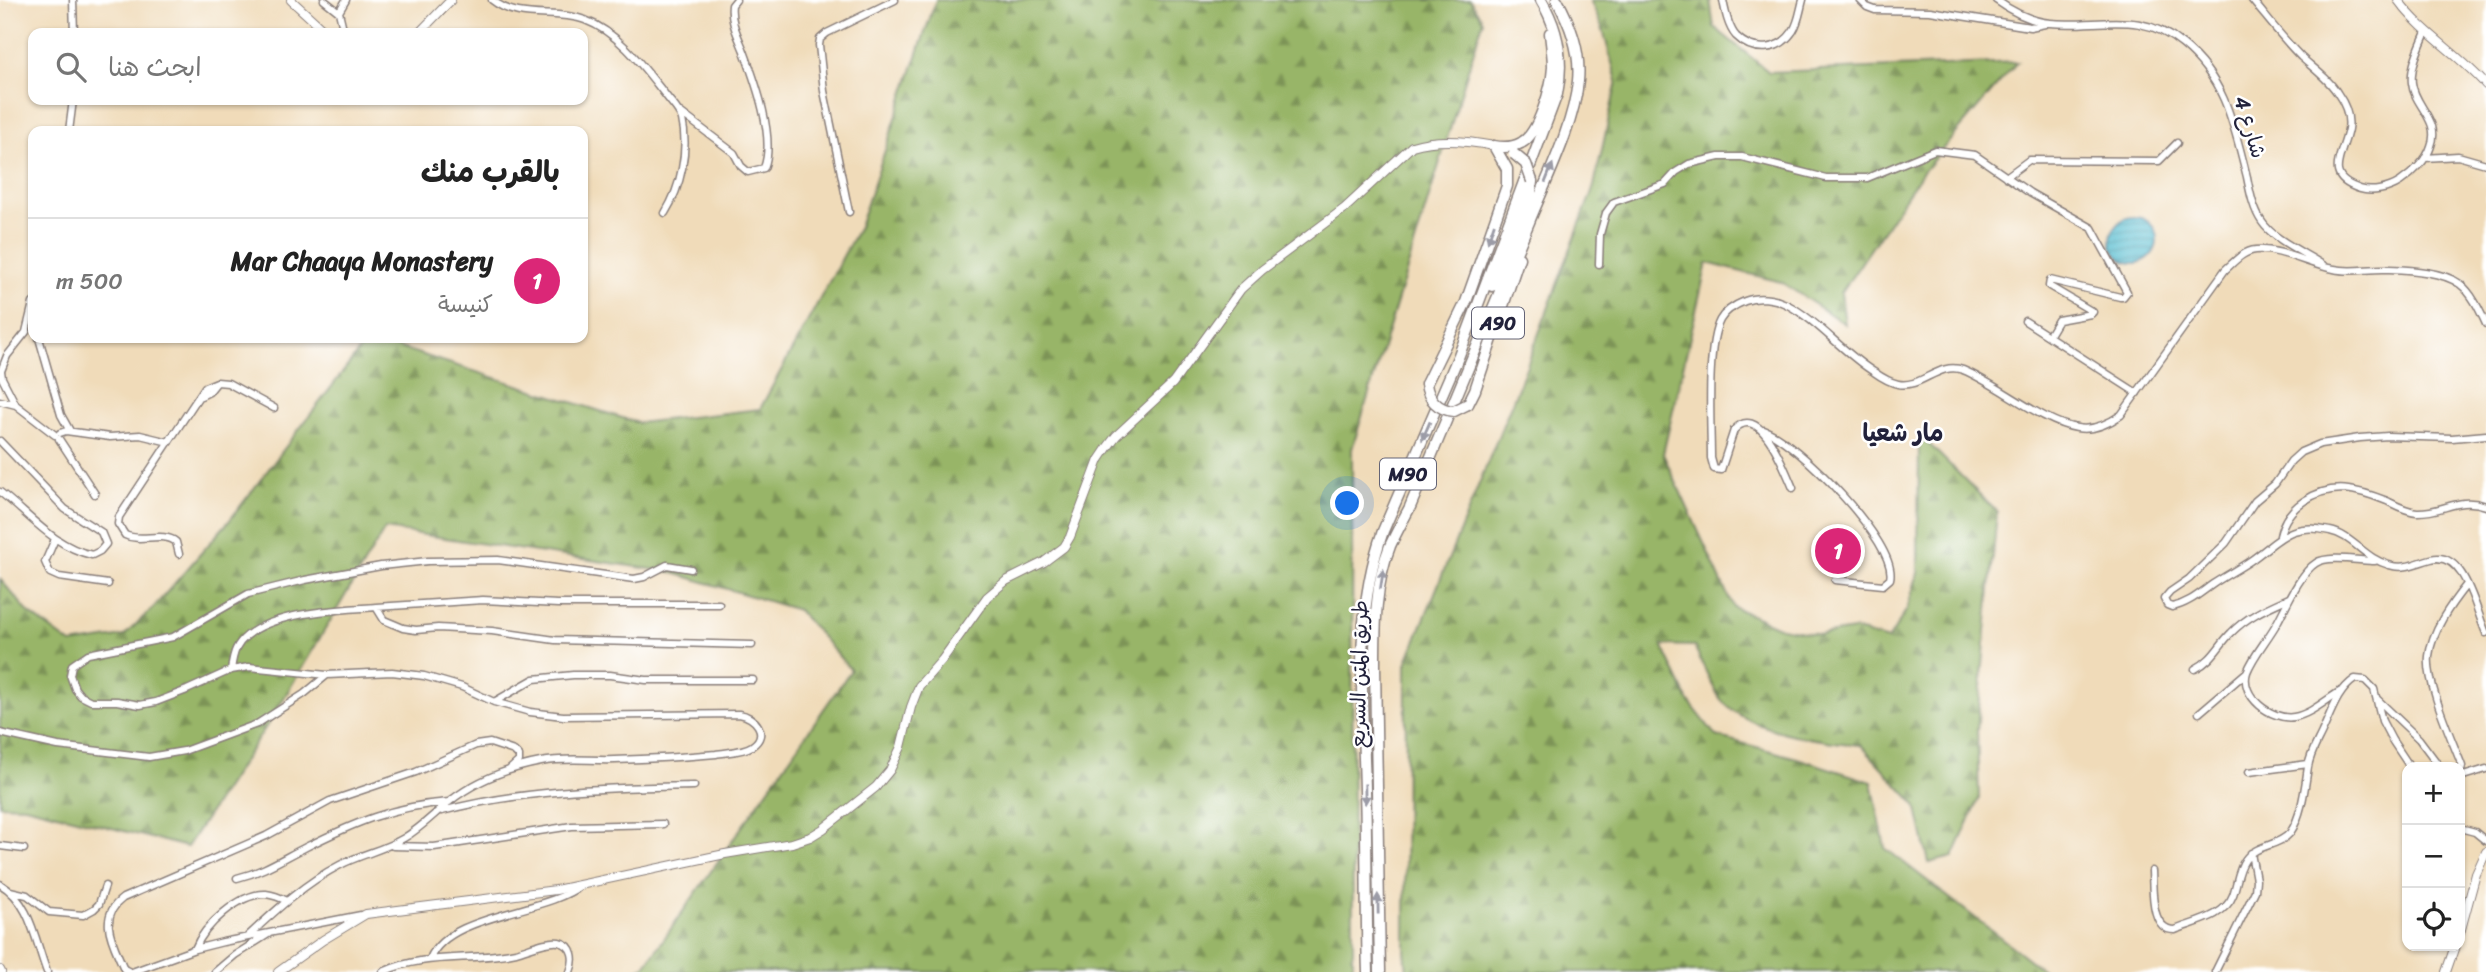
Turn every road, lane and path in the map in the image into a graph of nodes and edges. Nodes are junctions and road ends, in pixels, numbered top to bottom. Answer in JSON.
{"nodes":[{"id":1,"x":73,"y":0,"type":"edge"},
{"id":2,"x":291,"y":0,"type":"edge"},
{"id":3,"x":324,"y":0,"type":"edge"},
{"id":4,"x":346,"y":0,"type":"edge"},
{"id":5,"x":451,"y":0,"type":"edge"},
{"id":6,"x":492,"y":0,"type":"edge"},
{"id":7,"x":736,"y":0,"type":"edge"},
{"id":8,"x":895,"y":0,"type":"edge"},
{"id":9,"x":1541,"y":0,"type":"edge"},
{"id":10,"x":1557,"y":0,"type":"edge"},
{"id":11,"x":1723,"y":0,"type":"edge"},
{"id":12,"x":1803,"y":0,"type":"edge"},
{"id":13,"x":1860,"y":0,"type":"edge"},
{"id":14,"x":1996,"y":0,"type":"edge"},
{"id":15,"x":2252,"y":0,"type":"edge"},
{"id":16,"x":2398,"y":0,"type":"edge"},
{"id":17,"x":339,"y":12,"type":"junction"},
{"id":18,"x":1550,"y":16,"type":"junction"},
{"id":19,"x":2047,"y":23,"type":"junction"},
{"id":20,"x":74,"y":28,"type":"edge"},
{"id":21,"x":322,"y":28,"type":"edge"},
{"id":22,"x":342,"y":28,"type":"edge"},
{"id":23,"x":424,"y":28,"type":"edge"},
{"id":24,"x":2427,"y":32,"type":"junction"},
{"id":25,"x":2486,"y":85,"type":"edge"},
{"id":26,"x":72,"y":105,"type":"edge"},
{"id":27,"x":679,"y":111,"type":"junction"},
{"id":28,"x":70,"y":126,"type":"edge"},
{"id":29,"x":2177,"y":143,"type":"dead end"},
{"id":30,"x":1494,"y":146,"type":"junction"},
{"id":31,"x":1510,"y":151,"type":"junction"},
{"id":32,"x":2425,"y":158,"type":"junction"},
{"id":33,"x":2486,"y":164,"type":"edge"},
{"id":34,"x":2006,"y":177,"type":"junction"},
{"id":35,"x":849,"y":212,"type":"dead end"},
{"id":36,"x":665,"y":213,"type":"dead end"},
{"id":37,"x":1521,"y":240,"type":"junction"},
{"id":38,"x":1599,"y":264,"type":"dead end"},
{"id":39,"x":2328,"y":268,"type":"junction"},
{"id":40,"x":1466,"y":302,"type":"junction"},
{"id":41,"x":2025,"y":321,"type":"dead end"},
{"id":42,"x":2486,"y":324,"type":"edge"},
{"id":43,"x":28,"y":327,"type":"edge"},
{"id":44,"x":1483,"y":329,"type":"junction"},
{"id":45,"x":2049,"y":335,"type":"junction"},
{"id":46,"x":40,"y":343,"type":"edge"},
{"id":47,"x":1459,"y":355,"type":"junction"},
{"id":48,"x":2137,"y":393,"type":"junction"},
{"id":49,"x":0,"y":401,"type":"edge"},
{"id":50,"x":16,"y":405,"type":"junction"},
{"id":51,"x":274,"y":408,"type":"dead end"},
{"id":52,"x":1762,"y":430,"type":"junction"},
{"id":53,"x":70,"y":431,"type":"junction"},
{"id":54,"x":58,"y":435,"type":"junction"},
{"id":55,"x":2486,"y":435,"type":"edge"},
{"id":56,"x":0,"y":441,"type":"edge"},
{"id":57,"x":169,"y":442,"type":"junction"},
{"id":58,"x":1793,"y":488,"type":"dead end"},
{"id":59,"x":0,"y":492,"type":"edge"},
{"id":60,"x":95,"y":495,"type":"dead end"},
{"id":61,"x":2486,"y":506,"type":"edge"},
{"id":62,"x":2280,"y":536,"type":"junction"},
{"id":63,"x":55,"y":539,"type":"junction"},
{"id":64,"x":179,"y":554,"type":"dead end"},
{"id":65,"x":2377,"y":561,"type":"junction"},
{"id":66,"x":691,"y":569,"type":"dead end"},
{"id":67,"x":1835,"y":580,"type":"dead end"},
{"id":68,"x":108,"y":584,"type":"dead end"},
{"id":69,"x":2467,"y":584,"type":"junction"},
{"id":70,"x":2291,"y":597,"type":"junction"},
{"id":71,"x":719,"y":604,"type":"dead end"},
{"id":72,"x":376,"y":607,"type":"junction"},
{"id":73,"x":2486,"y":632,"type":"edge"},
{"id":74,"x":752,"y":645,"type":"dead end"},
{"id":75,"x":2195,"y":668,"type":"dead end"},
{"id":76,"x":231,"y":670,"type":"junction"},
{"id":77,"x":2248,"y":672,"type":"junction"},
{"id":78,"x":327,"y":675,"type":"junction"},
{"id":79,"x":752,"y":680,"type":"dead end"},
{"id":80,"x":2343,"y":690,"type":"junction"},
{"id":81,"x":2376,"y":698,"type":"junction"},
{"id":82,"x":494,"y":702,"type":"junction"},
{"id":83,"x":2199,"y":713,"type":"dead end"},
{"id":84,"x":0,"y":733,"type":"edge"},
{"id":85,"x":2407,"y":762,"type":"edge"},
{"id":86,"x":2436,"y":762,"type":"edge"},
{"id":87,"x":2461,"y":762,"type":"edge"},
{"id":88,"x":2308,"y":764,"type":"junction"},
{"id":89,"x":2486,"y":769,"type":"edge"},
{"id":90,"x":508,"y":771,"type":"junction"},
{"id":91,"x":2249,"y":772,"type":"dead end"},
{"id":92,"x":2465,"y":775,"type":"edge"},
{"id":93,"x":694,"y":786,"type":"dead end"},
{"id":94,"x":449,"y":802,"type":"junction"},
{"id":95,"x":439,"y":811,"type":"junction"},
{"id":96,"x":663,"y":824,"type":"dead end"},
{"id":97,"x":2465,"y":829,"type":"edge"},
{"id":98,"x":2486,"y":841,"type":"edge"},
{"id":99,"x":0,"y":846,"type":"edge"},
{"id":100,"x":390,"y":846,"type":"junction"},
{"id":101,"x":24,"y":849,"type":"dead end"},
{"id":102,"x":2486,"y":852,"type":"edge"},
{"id":103,"x":2251,"y":853,"type":"junction"},
{"id":104,"x":2152,"y":872,"type":"dead end"},
{"id":105,"x":237,"y":878,"type":"dead end"},
{"id":106,"x":0,"y":884,"type":"edge"},
{"id":107,"x":582,"y":885,"type":"junction"},
{"id":108,"x":104,"y":886,"type":"dead end"},
{"id":109,"x":10,"y":891,"type":"junction"},
{"id":110,"x":287,"y":901,"type":"junction"},
{"id":111,"x":2469,"y":905,"type":"junction"},
{"id":112,"x":2465,"y":907,"type":"edge"},
{"id":113,"x":366,"y":914,"type":"junction"},
{"id":114,"x":2465,"y":917,"type":"edge"},
{"id":115,"x":274,"y":931,"type":"junction"},
{"id":116,"x":248,"y":936,"type":"junction"},
{"id":117,"x":195,"y":949,"type":"junction"},
{"id":118,"x":2453,"y":951,"type":"edge"},
{"id":119,"x":430,"y":959,"type":"junction"},
{"id":120,"x":47,"y":972,"type":"edge"},
{"id":121,"x":131,"y":972,"type":"edge"},
{"id":122,"x":215,"y":972,"type":"edge"},
{"id":123,"x":278,"y":972,"type":"edge"},
{"id":124,"x":383,"y":972,"type":"edge"},
{"id":125,"x":570,"y":972,"type":"edge"},
{"id":126,"x":1368,"y":972,"type":"edge"},
{"id":127,"x":1380,"y":972,"type":"edge"},
{"id":128,"x":2215,"y":972,"type":"edge"},
{"id":129,"x":2446,"y":972,"type":"edge"}],
"edges":[{"from":1,"to":20,"type":"street"},
{"from":2,"to":21,"type":"main road"},
{"from":3,"to":17,"type":"street"},
{"from":4,"to":17,"type":"street"},
{"from":5,"to":23,"type":"main road"},
{"from":6,"to":27,"type":"street"},
{"from":7,"to":27,"type":"street"},
{"from":8,"to":35,"type":"street"},
{"from":9,"to":18,"type":"highway","name":"طريق المتن السريع","number":"M90"},
{"from":37,"to":10,"type":"highway","name":"طريق المتن السريع","number":"M90","one_way":true},
{"from":11,"to":12,"type":"street"},
{"from":13,"to":19,"type":"street"},
{"from":14,"to":19,"type":"street","name":"شارع 4"},
{"from":15,"to":32,"type":"street"},
{"from":16,"to":24,"type":"main road"},
{"from":17,"to":22,"type":"street"},
{"from":18,"to":31,"type":"highway"},
{"from":18,"to":47,"type":"highway","name":"طريق المتن السريع","number":"M90"},
{"from":19,"to":39,"type":"street","name":"شارع 4"},
{"from":24,"to":25,"type":"main road"},
{"from":24,"to":32,"type":"street"},
{"from":26,"to":28,"type":"street"},
{"from":27,"to":36,"type":"street"},
{"from":29,"to":34,"type":"street"},
{"from":30,"to":31,"type":"highway"},
{"from":30,"to":40,"type":"highway","one_way":true},
{"from":30,"to":107,"type":"main road"},
{"from":31,"to":44,"type":"highway","number":"A90","bridge":true},
{"from":32,"to":33,"type":"street"},
{"from":34,"to":38,"type":"street"},
{"from":34,"to":45,"type":"street"},
{"from":37,"to":40,"type":"highway","number":"A90","bridge":true},
{"from":37,"to":44,"type":"highway","name":"طريق المتن السريع","number":"M90"},
{"from":39,"to":42,"type":"street"},
{"from":39,"to":48,"type":"street"},
{"from":40,"to":47,"type":"highway","number":"A90"},
{"from":41,"to":45,"type":"street"},
{"from":43,"to":50,"type":"street"},
{"from":127,"to":44,"type":"highway","name":"طريق المتن السريع","number":"M90","one_way":true},
{"from":45,"to":48,"type":"street"},
{"from":46,"to":53,"type":"street"},
{"from":47,"to":126,"type":"highway","name":"طريق المتن السريع","number":"M90","one_way":true},
{"from":48,"to":52,"type":"street"},
{"from":49,"to":50,"type":"street"},
{"from":50,"to":54,"type":"street"},
{"from":51,"to":57,"type":"street"},
{"from":52,"to":58,"type":"street"},
{"from":52,"to":67,"type":"street"},
{"from":53,"to":54,"type":"street"},
{"from":53,"to":57,"type":"street"},
{"from":54,"to":60,"type":"street"},
{"from":55,"to":62,"type":"street"},
{"from":56,"to":63,"type":"street"},
{"from":57,"to":64,"type":"street"},
{"from":59,"to":63,"type":"street"},
{"from":61,"to":62,"type":"street"},
{"from":62,"to":65,"type":"street"},
{"from":63,"to":68,"type":"street"},
{"from":65,"to":69,"type":"street"},
{"from":65,"to":70,"type":"street"},
{"from":66,"to":76,"type":"street"},
{"from":69,"to":73,"type":"street"},
{"from":69,"to":87,"type":"street"},
{"from":70,"to":75,"type":"street"},
{"from":70,"to":77,"type":"street"},
{"from":71,"to":72,"type":"street"},
{"from":72,"to":74,"type":"street"},
{"from":72,"to":76,"type":"street"},
{"from":76,"to":78,"type":"street"},
{"from":77,"to":80,"type":"street"},
{"from":77,"to":83,"type":"street"},
{"from":78,"to":82,"type":"street"},
{"from":78,"to":84,"type":"street"},
{"from":79,"to":82,"type":"street"},
{"from":80,"to":81,"type":"street"},
{"from":80,"to":88,"type":"street"},
{"from":81,"to":85,"type":"street"},
{"from":81,"to":86,"type":"street"},
{"from":82,"to":90,"type":"street"},
{"from":88,"to":91,"type":"street"},
{"from":88,"to":103,"type":"street"},
{"from":89,"to":92,"type":"street"},
{"from":90,"to":94,"type":"street"},
{"from":90,"to":121,"type":"street"},
{"from":93,"to":95,"type":"street"},
{"from":94,"to":95,"type":"street"},
{"from":94,"to":105,"type":"street"},
{"from":95,"to":100,"type":"street"},
{"from":96,"to":100,"type":"street"},
{"from":97,"to":98,"type":"street"},
{"from":99,"to":101,"type":"street"},
{"from":100,"to":110,"type":"street"},
{"from":102,"to":111,"type":"main road"},
{"from":103,"to":104,"type":"street"},
{"from":103,"to":128,"type":"street"},
{"from":106,"to":109,"type":"street"},
{"from":107,"to":113,"type":"main road"},
{"from":107,"to":119,"type":"street"},
{"from":108,"to":109,"type":"street"},
{"from":109,"to":120,"type":"street"},
{"from":110,"to":116,"type":"street"},
{"from":110,"to":117,"type":"street"},
{"from":111,"to":112,"type":"street"},
{"from":111,"to":114,"type":"main road"},
{"from":113,"to":115,"type":"street"},
{"from":113,"to":123,"type":"main road"},
{"from":115,"to":116,"type":"street"},
{"from":115,"to":122,"type":"street"},
{"from":116,"to":117,"type":"street"},
{"from":117,"to":121,"type":"street"},
{"from":118,"to":129,"type":"main road"},
{"from":119,"to":124,"type":"street"},
{"from":119,"to":125,"type":"street"}]}
